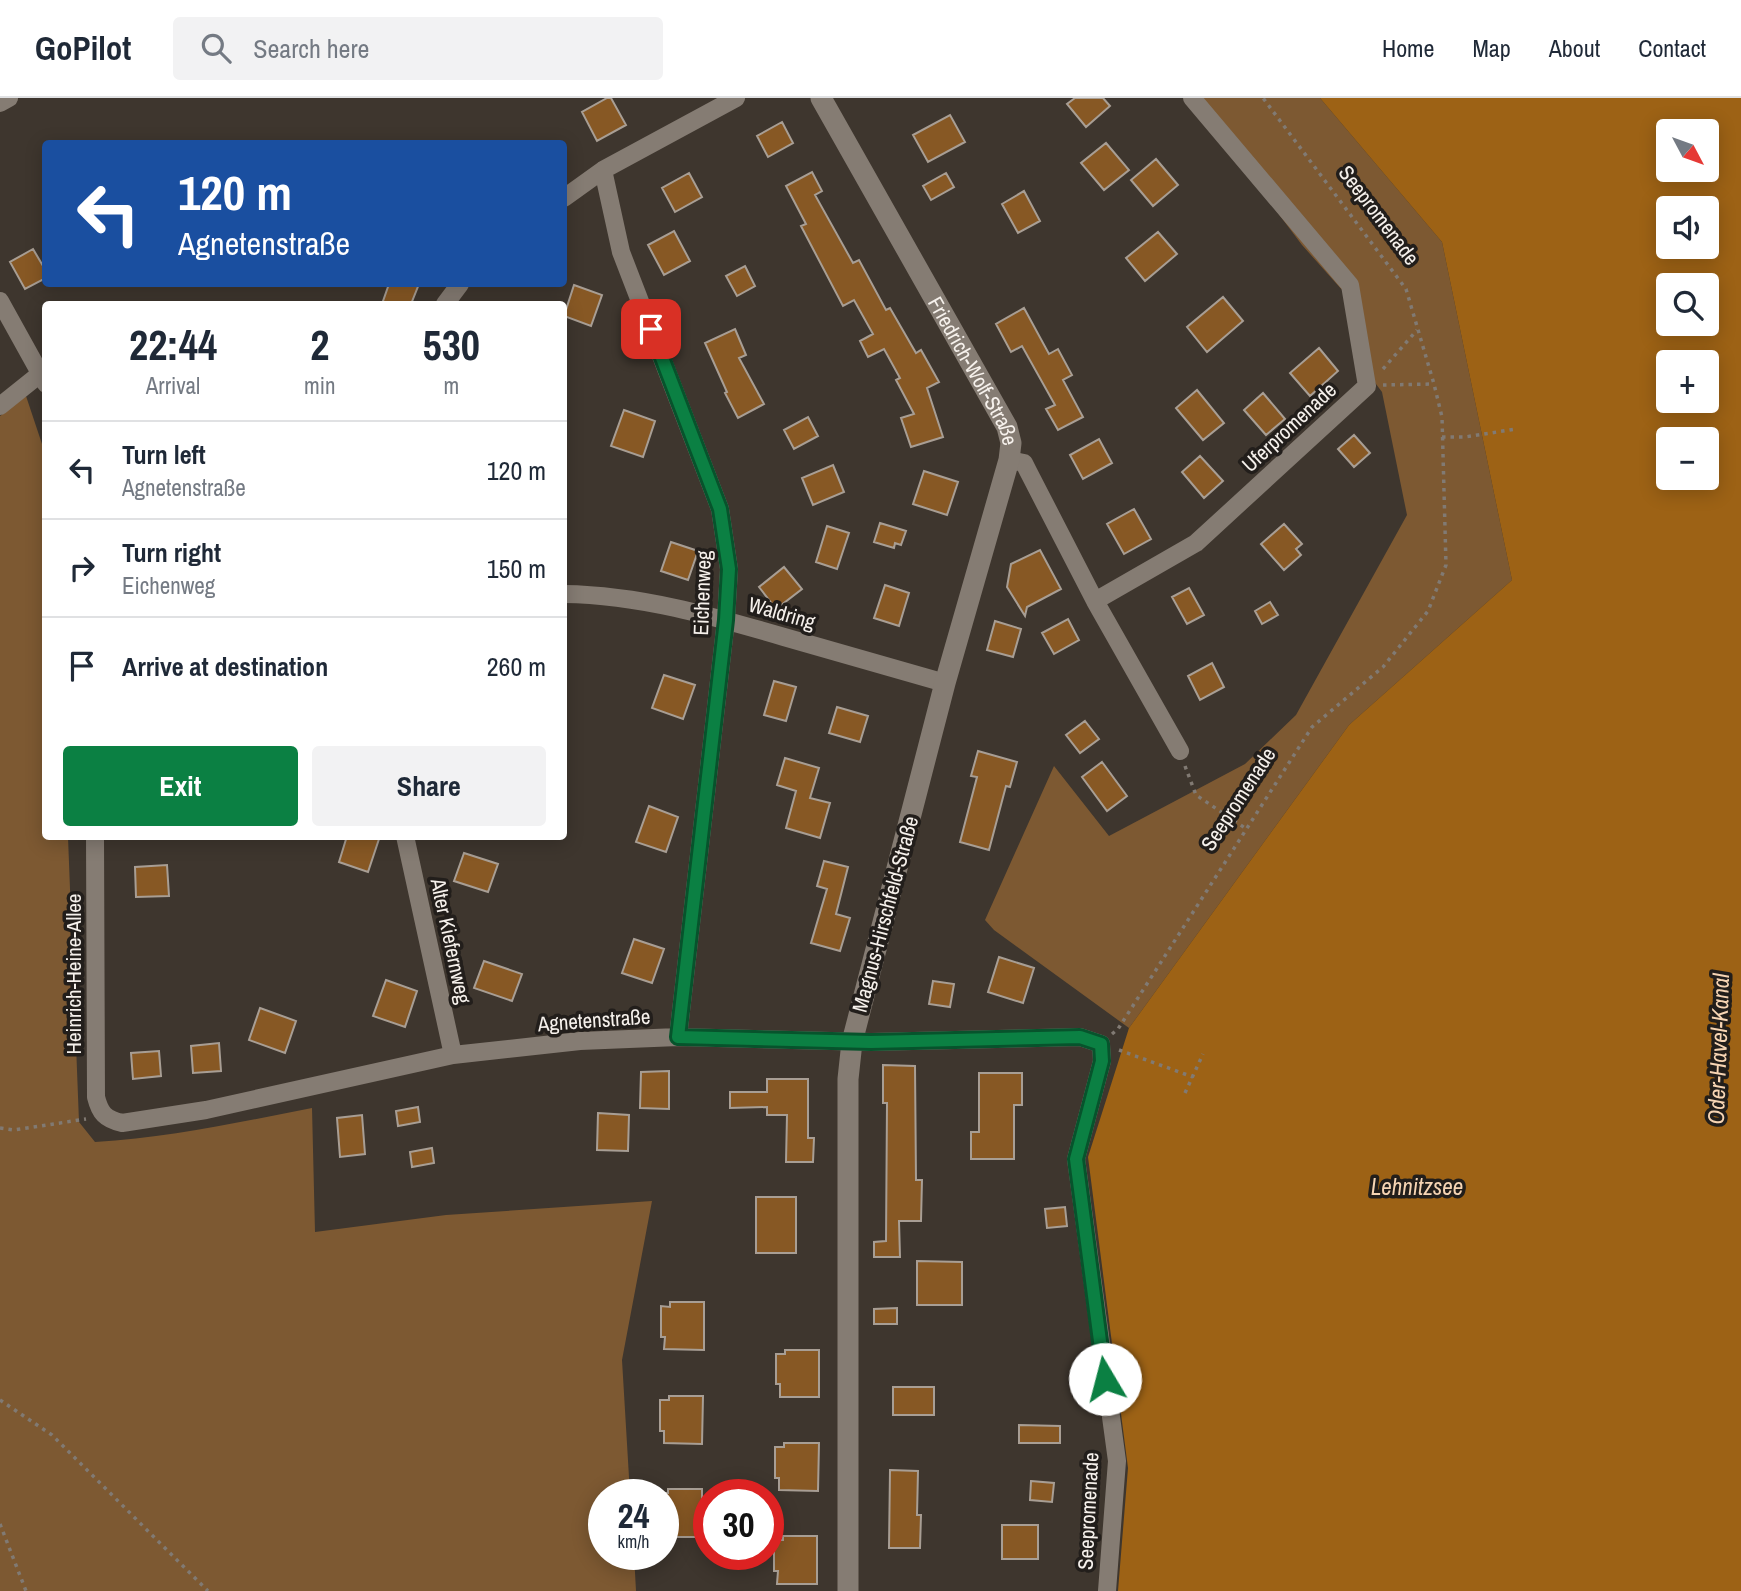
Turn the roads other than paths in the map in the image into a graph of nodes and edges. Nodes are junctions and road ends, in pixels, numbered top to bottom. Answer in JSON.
{"nodes":[{"id":1,"x":9,"y":98,"type":"edge"},
{"id":2,"x":736,"y":98,"type":"edge"},
{"id":3,"x":821,"y":98,"type":"edge"},
{"id":4,"x":1192,"y":98,"type":"edge"},
{"id":5,"x":0,"y":103,"type":"edge"},
{"id":6,"x":603,"y":170,"type":"junction"},
{"id":7,"x":567,"y":196,"type":"edge"},
{"id":8,"x":0,"y":301,"type":"edge"},
{"id":9,"x":42,"y":377,"type":"edge"},
{"id":10,"x":42,"y":380,"type":"edge"},
{"id":11,"x":0,"y":406,"type":"edge"},
{"id":12,"x":1009,"y":460,"type":"junction"},
{"id":13,"x":567,"y":594,"type":"edge"},
{"id":14,"x":1095,"y":601,"type":"junction"},
{"id":15,"x":726,"y":620,"type":"junction"},
{"id":16,"x":945,"y":683,"type":"junction"},
{"id":17,"x":1180,"y":751,"type":"road end"},
{"id":18,"x":95,"y":840,"type":"edge"},
{"id":19,"x":406,"y":840,"type":"edge"},
{"id":20,"x":678,"y":1037,"type":"junction"},
{"id":21,"x":852,"y":1042,"type":"junction"},
{"id":22,"x":1107,"y":1046,"type":"joint"},
{"id":23,"x":453,"y":1055,"type":"junction"},
{"id":24,"x":100,"y":1111,"type":"joint"},
{"id":25,"x":848,"y":1591,"type":"edge"},
{"id":26,"x":1107,"y":1591,"type":"edge"}],
"edges":[{"from":1,"to":5,"type":"street"},
{"from":2,"to":6,"type":"street"},
{"from":3,"to":12,"type":"street","name":"Friedrich-Wolf-Straße"},
{"from":4,"to":14,"type":"street","name":"Uferpromenade"},
{"from":6,"to":7,"type":"street"},
{"from":6,"to":15,"type":"street","name":"Eichenweg"},
{"from":8,"to":9,"type":"street"},
{"from":10,"to":11,"type":"street"},
{"from":12,"to":14,"type":"street","name":"Friedrich-Wolf-Straße"},
{"from":12,"to":16,"type":"street","name":"Magnus-Hirschfeld-Straße"},
{"from":13,"to":15,"type":"street","name":"Waldring"},
{"from":14,"to":17,"type":"street","name":"Friedrich-Wolf-Straße"},
{"from":15,"to":16,"type":"street","name":"Waldring"},
{"from":15,"to":20,"type":"street","name":"Eichenweg"},
{"from":16,"to":21,"type":"street","name":"Magnus-Hirschfeld-Straße"},
{"from":18,"to":24,"type":"street","name":"Heinrich-Heine-Allee"},
{"from":19,"to":23,"type":"street","name":"Alter Kiefernweg"},
{"from":20,"to":21,"type":"street","name":"Agnetenstraße"},
{"from":20,"to":23,"type":"street","name":"Agnetenstraße"},
{"from":21,"to":22,"type":"street","name":"Agnetenstraße"},
{"from":21,"to":25,"type":"street","name":"Magnus-Hirschfeld-Straße"},
{"from":22,"to":26,"type":"street","name":"Seepromenade"},
{"from":23,"to":24,"type":"street","name":"Agnetenstraße"}]}
